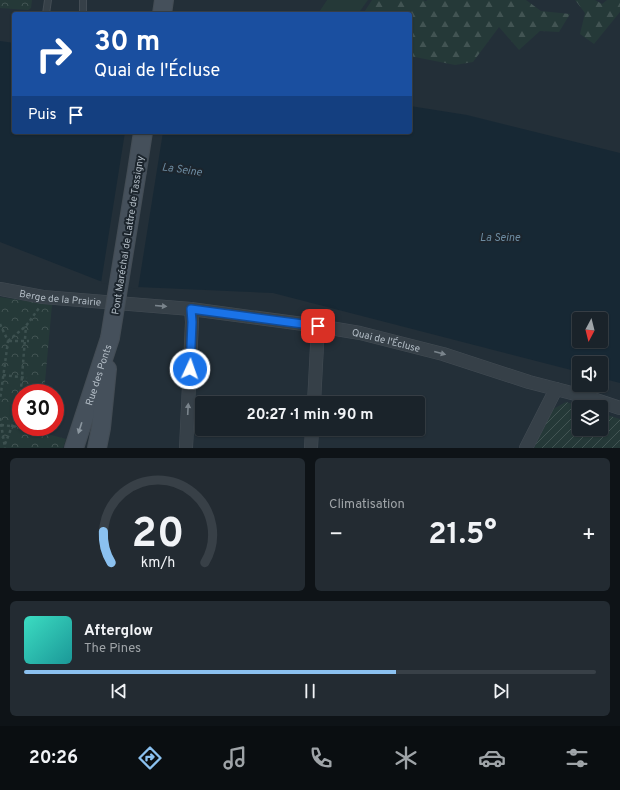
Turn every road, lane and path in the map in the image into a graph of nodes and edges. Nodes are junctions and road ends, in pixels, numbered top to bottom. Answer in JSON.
{"nodes":[{"id":1,"x":48,"y":0,"type":"edge"},
{"id":2,"x":83,"y":0,"type":"edge"},
{"id":3,"x":164,"y":0,"type":"edge"},
{"id":4,"x":46,"y":12,"type":"edge"},
{"id":5,"x":83,"y":12,"type":"edge"},
{"id":6,"x":162,"y":12,"type":"edge"},
{"id":7,"x":143,"y":134,"type":"edge"},
{"id":8,"x":0,"y":289,"type":"edge"},
{"id":9,"x":43,"y":297,"type":"junction"},
{"id":10,"x":122,"y":303,"type":"joint"},
{"id":11,"x":191,"y":309,"type":"junction"},
{"id":12,"x":0,"y":324,"type":"edge"},
{"id":13,"x":26,"y":326,"type":"junction"},
{"id":14,"x":318,"y":326,"type":"junction"},
{"id":15,"x":110,"y":338,"type":"junction"},
{"id":16,"x":25,"y":341,"type":"junction"},
{"id":17,"x":29,"y":341,"type":"dead end"},
{"id":18,"x":8,"y":342,"type":"junction"},
{"id":19,"x":3,"y":375,"type":"junction"},
{"id":20,"x":22,"y":378,"type":"junction"},
{"id":21,"x":26,"y":378,"type":"dead end"},
{"id":22,"x":21,"y":384,"type":"edge"},
{"id":23,"x":556,"y":389,"type":"junction"},
{"id":24,"x":314,"y":396,"type":"edge"},
{"id":25,"x":0,"y":400,"type":"edge"},
{"id":26,"x":620,"y":408,"type":"edge"},
{"id":27,"x":0,"y":418,"type":"edge"},
{"id":28,"x":1,"y":425,"type":"junction"},
{"id":29,"x":12,"y":426,"type":"joint"},
{"id":30,"x":312,"y":436,"type":"edge"},
{"id":31,"x":5,"y":444,"type":"junction"},
{"id":32,"x":5,"y":448,"type":"edge"},
{"id":33,"x":74,"y":448,"type":"edge"},
{"id":34,"x":97,"y":448,"type":"edge"},
{"id":35,"x":186,"y":448,"type":"edge"},
{"id":36,"x":311,"y":448,"type":"edge"},
{"id":37,"x":526,"y":448,"type":"edge"}],
"edges":[{"from":1,"to":4,"type":"lane"},
{"from":2,"to":5,"type":"lane"},
{"from":3,"to":6,"type":"main road"},
{"from":7,"to":15,"type":"main road","name":"Pont Maréchal de Lattre de Tassigny","bridge":true},
{"from":8,"to":9,"type":"street","name":"Berge de la Prairie"},
{"from":9,"to":10,"type":"street","name":"Berge de la Prairie"},
{"from":9,"to":13,"type":"path"},
{"from":10,"to":11,"type":"street","name":"Quai de l'Écluse","one_way":true},
{"from":11,"to":14,"type":"street","name":"Quai de l'Écluse"},
{"from":35,"to":11,"type":"street","one_way":true},
{"from":12,"to":18,"type":"path"},
{"from":13,"to":16,"type":"path"},
{"from":13,"to":18,"type":"path"},
{"from":14,"to":23,"type":"street","name":"Quai de l'Écluse","one_way":true},
{"from":14,"to":24,"type":"street"},
{"from":15,"to":33,"type":"main road","name":"Rue des Ponts","one_way":true},
{"from":15,"to":34,"type":"main road","name":"Rue des Ponts"},
{"from":16,"to":17,"type":"path"},
{"from":16,"to":18,"type":"path"},
{"from":16,"to":20,"type":"path"},
{"from":18,"to":19,"type":"path"},
{"from":19,"to":20,"type":"path"},
{"from":19,"to":25,"type":"path"},
{"from":20,"to":21,"type":"path"},
{"from":20,"to":22,"type":"path"},
{"from":23,"to":26,"type":"street","name":"Quai de l'Écluse"},
{"from":23,"to":37,"type":"street"},
{"from":27,"to":28,"type":"path"},
{"from":28,"to":29,"type":"path"},
{"from":28,"to":31,"type":"path"},
{"from":29,"to":31,"type":"path"},
{"from":30,"to":36,"type":"street"},
{"from":31,"to":32,"type":"path"}]}
